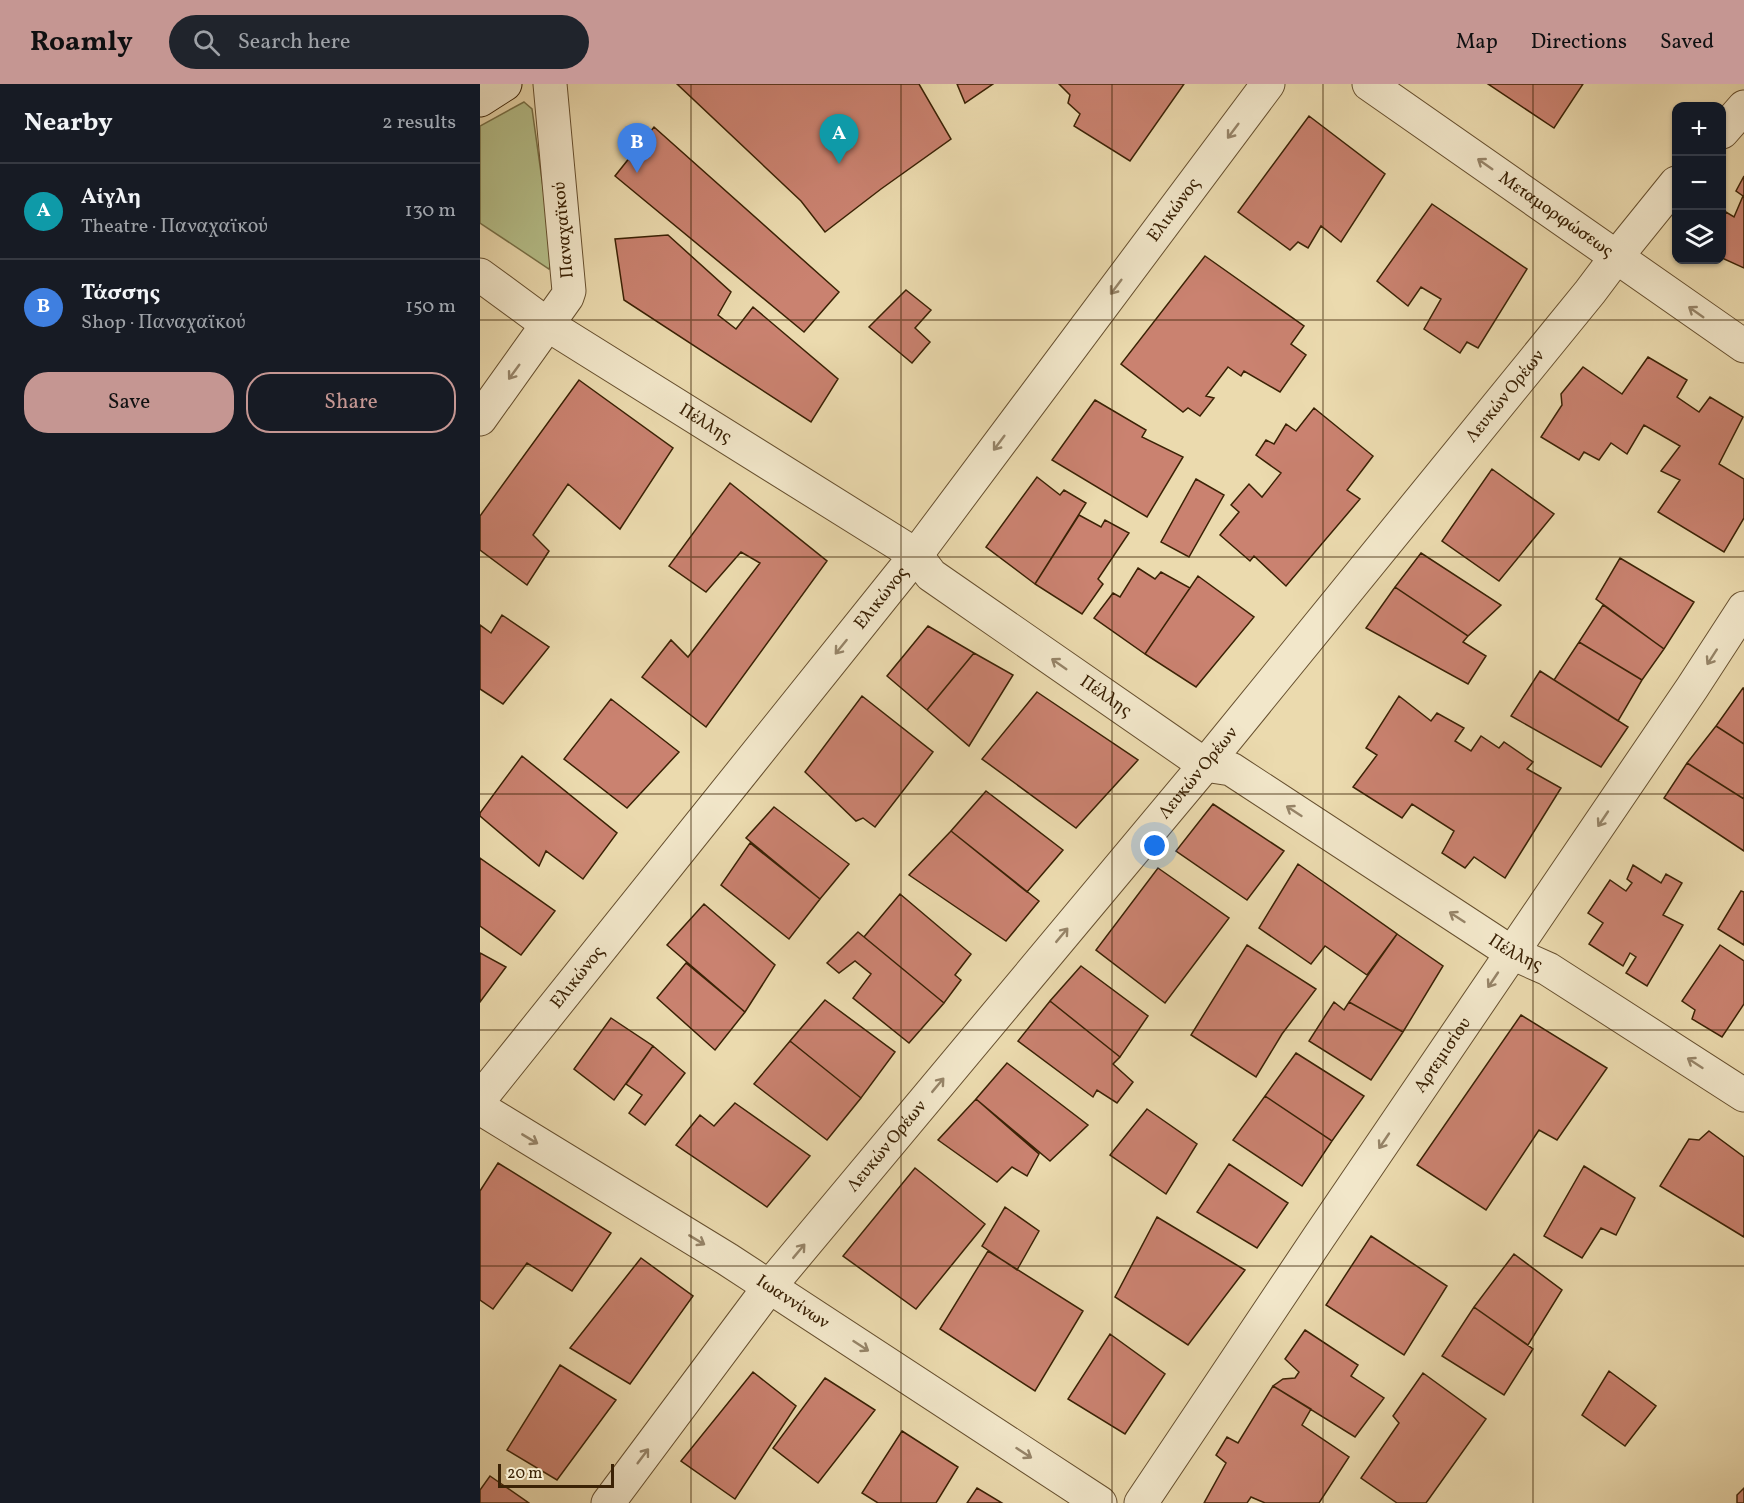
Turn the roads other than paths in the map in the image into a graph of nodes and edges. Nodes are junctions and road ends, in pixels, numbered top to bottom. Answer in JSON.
{"nodes":[{"id":1,"x":505,"y":84,"type":"edge"},
{"id":2,"x":550,"y":84,"type":"edge"},
{"id":3,"x":1268,"y":84,"type":"edge"},
{"id":4,"x":1369,"y":84,"type":"edge"},
{"id":5,"x":480,"y":100,"type":"edge"},
{"id":6,"x":1744,"y":106,"type":"edge"},
{"id":7,"x":1726,"y":127,"type":"edge"},
{"id":8,"x":1672,"y":189,"type":"edge"},
{"id":9,"x":1617,"y":256,"type":"junction"},
{"id":10,"x":480,"y":275,"type":"edge"},
{"id":11,"x":548,"y":325,"type":"junction"},
{"id":12,"x":1744,"y":346,"type":"edge"},
{"id":13,"x":480,"y":419,"type":"edge"},
{"id":14,"x":915,"y":555,"type":"junction"},
{"id":15,"x":1744,"y":608,"type":"edge"},
{"id":16,"x":1204,"y":765,"type":"junction"},
{"id":17,"x":1512,"y":953,"type":"junction"},
{"id":18,"x":1744,"y":1095,"type":"edge"},
{"id":19,"x":480,"y":1099,"type":"edge"},
{"id":20,"x":480,"y":1108,"type":"edge"},
{"id":21,"x":770,"y":1286,"type":"junction"},
{"id":22,"x":608,"y":1503,"type":"edge"},
{"id":23,"x":1100,"y":1503,"type":"edge"},
{"id":24,"x":1141,"y":1503,"type":"edge"}],
"edges":[{"from":1,"to":5,"type":"street"},
{"from":2,"to":11,"type":"street","name":"Παναχαϊκού"},
{"from":3,"to":14,"type":"street","name":"Ελικώνος","one_way":true},
{"from":9,"to":4,"type":"street","name":"Μεταμορφώσεως","one_way":true},
{"from":6,"to":7,"type":"street"},
{"from":8,"to":9,"type":"street","name":"Λευκών Ορέων"},
{"from":12,"to":9,"type":"street","name":"Μεταμορφώσεως","one_way":true},
{"from":9,"to":16,"type":"street","name":"Λευκών Ορέων"},
{"from":10,"to":11,"type":"street","name":"Πέλλης"},
{"from":11,"to":13,"type":"street","name":"Παναχαϊκού","one_way":true},
{"from":11,"to":14,"type":"street","name":"Πέλλης"},
{"from":16,"to":14,"type":"street","name":"Πέλλης","one_way":true},
{"from":14,"to":19,"type":"street","name":"Ελικώνος","one_way":true},
{"from":15,"to":17,"type":"street","name":"Αρτεμισίου","one_way":true},
{"from":17,"to":16,"type":"street","name":"Πέλλης","one_way":true},
{"from":21,"to":16,"type":"street","name":"Λευκών Ορέων","one_way":true},
{"from":18,"to":17,"type":"street","name":"Πέλλης","one_way":true},
{"from":17,"to":24,"type":"street","name":"Αρτεμισίου","one_way":true},
{"from":20,"to":21,"type":"street","name":"Ιωαννίνων","one_way":true},
{"from":22,"to":21,"type":"street","name":"Λευκών Ορέων","one_way":true},
{"from":21,"to":23,"type":"street","name":"Ιωαννίνων","one_way":true}]}
